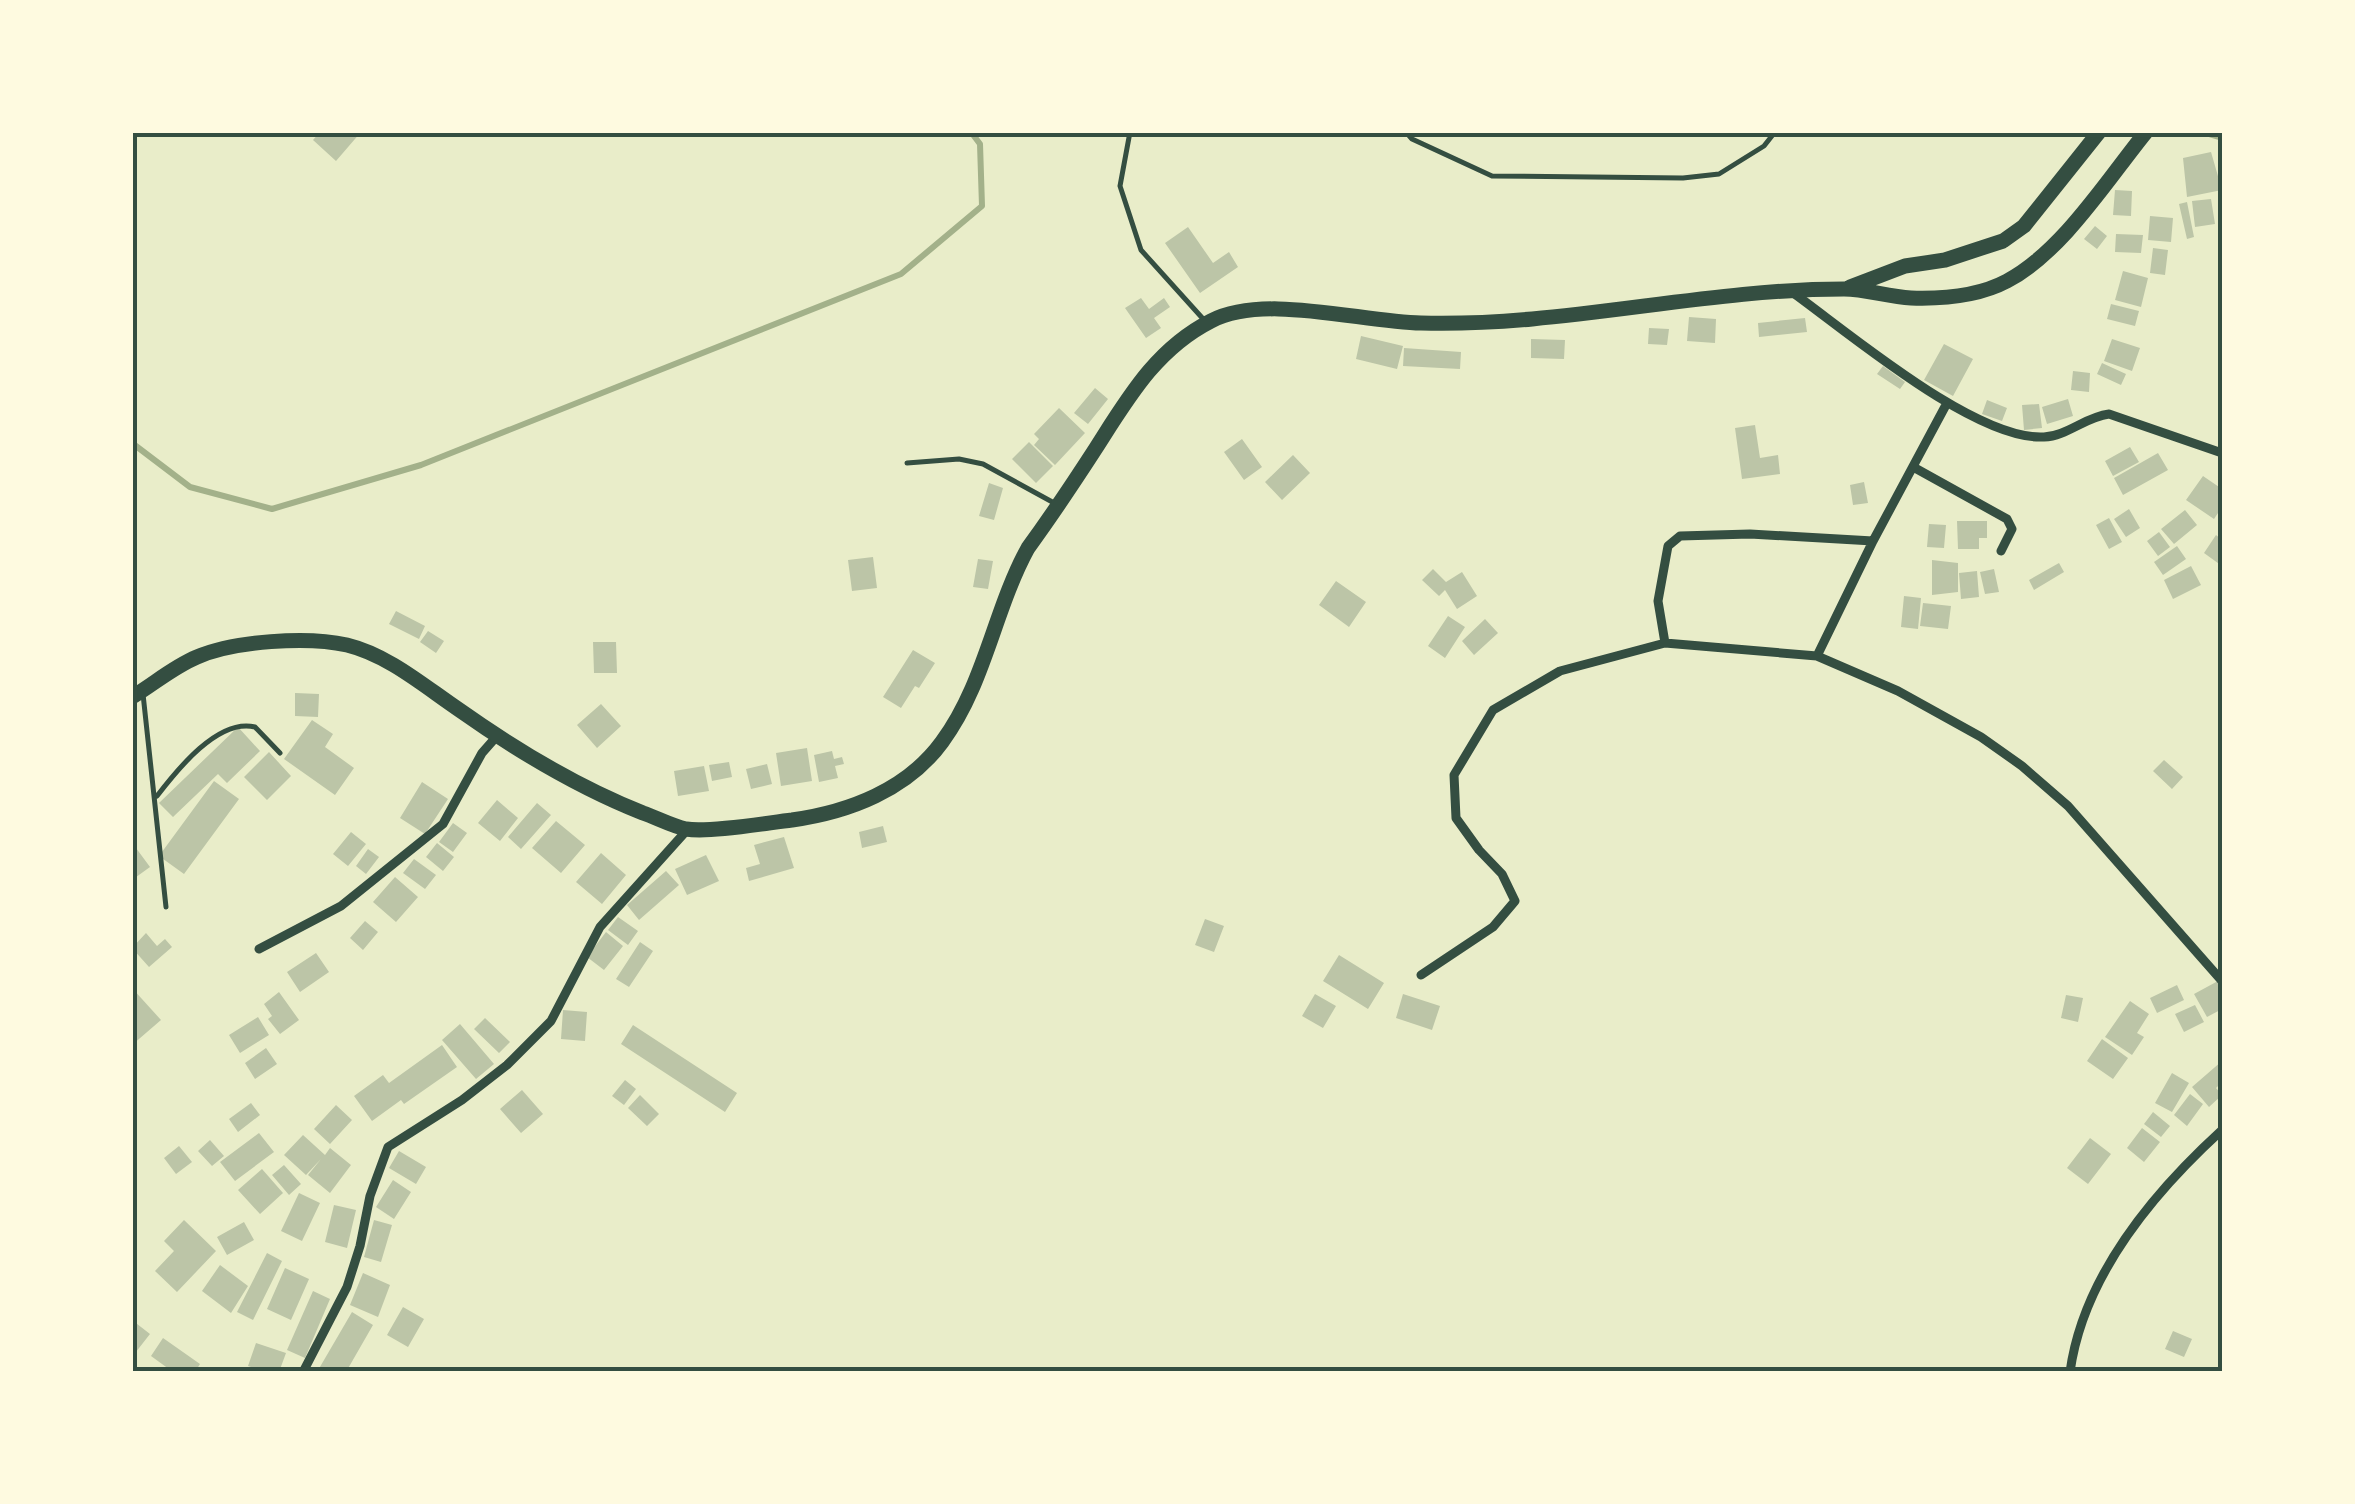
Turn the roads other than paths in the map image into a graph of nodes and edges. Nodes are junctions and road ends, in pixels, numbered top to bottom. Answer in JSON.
{"nodes":[{"id":1,"x":1130,"y":132,"type":"edge"},
{"id":2,"x":1406,"y":132,"type":"edge"},
{"id":3,"x":1775,"y":132,"type":"edge"},
{"id":4,"x":2099,"y":132,"type":"edge"},
{"id":5,"x":2146,"y":132,"type":"edge"},
{"id":6,"x":1847,"y":288,"type":"junction"},
{"id":7,"x":1792,"y":292,"type":"junction"},
{"id":8,"x":1207,"y":323,"type":"junction"},
{"id":9,"x":1947,"y":403,"type":"junction"},
{"id":10,"x":2222,"y":453,"type":"edge"},
{"id":11,"x":907,"y":463,"type":"dead end"},
{"id":12,"x":1914,"y":468,"type":"junction"},
{"id":13,"x":1059,"y":505,"type":"junction"},
{"id":14,"x":1873,"y":540,"type":"junction"},
{"id":15,"x":2000,"y":552,"type":"dead end"},
{"id":16,"x":1665,"y":642,"type":"junction"},
{"id":17,"x":1817,"y":656,"type":"junction"},
{"id":18,"x":138,"y":694,"type":"edge"},
{"id":19,"x":497,"y":736,"type":"junction"},
{"id":20,"x":280,"y":753,"type":"dead end"},
{"id":21,"x":156,"y":798,"type":"junction"},
{"id":22,"x":688,"y":829,"type":"junction"},
{"id":23,"x":166,"y":908,"type":"dead end"},
{"id":24,"x":259,"y":948,"type":"dead end"},
{"id":25,"x":1421,"y":975,"type":"dead end"},
{"id":26,"x":2222,"y":981,"type":"edge"},
{"id":27,"x":2222,"y":1130,"type":"edge"},
{"id":28,"x":304,"y":1372,"type":"edge"},
{"id":29,"x":2070,"y":1372,"type":"edge"}],
"edges":[{"from":1,"to":8,"type":"lane"},
{"from":2,"to":3,"type":"lane"},
{"from":4,"to":6,"type":"highway"},
{"from":5,"to":6,"type":"highway"},
{"from":6,"to":7,"type":"highway"},
{"from":7,"to":8,"type":"highway"},
{"from":7,"to":9,"type":"street"},
{"from":8,"to":13,"type":"highway"},
{"from":9,"to":10,"type":"street"},
{"from":9,"to":12,"type":"street"},
{"from":11,"to":13,"type":"lane"},
{"from":12,"to":14,"type":"street"},
{"from":12,"to":15,"type":"street"},
{"from":13,"to":22,"type":"highway"},
{"from":14,"to":16,"type":"street"},
{"from":14,"to":17,"type":"street"},
{"from":16,"to":17,"type":"street"},
{"from":16,"to":25,"type":"street"},
{"from":17,"to":26,"type":"street"},
{"from":18,"to":19,"type":"highway"},
{"from":18,"to":21,"type":"lane"},
{"from":19,"to":22,"type":"highway"},
{"from":19,"to":24,"type":"street"},
{"from":20,"to":21,"type":"lane"},
{"from":21,"to":23,"type":"lane"},
{"from":22,"to":28,"type":"street"},
{"from":27,"to":29,"type":"street"}]}
